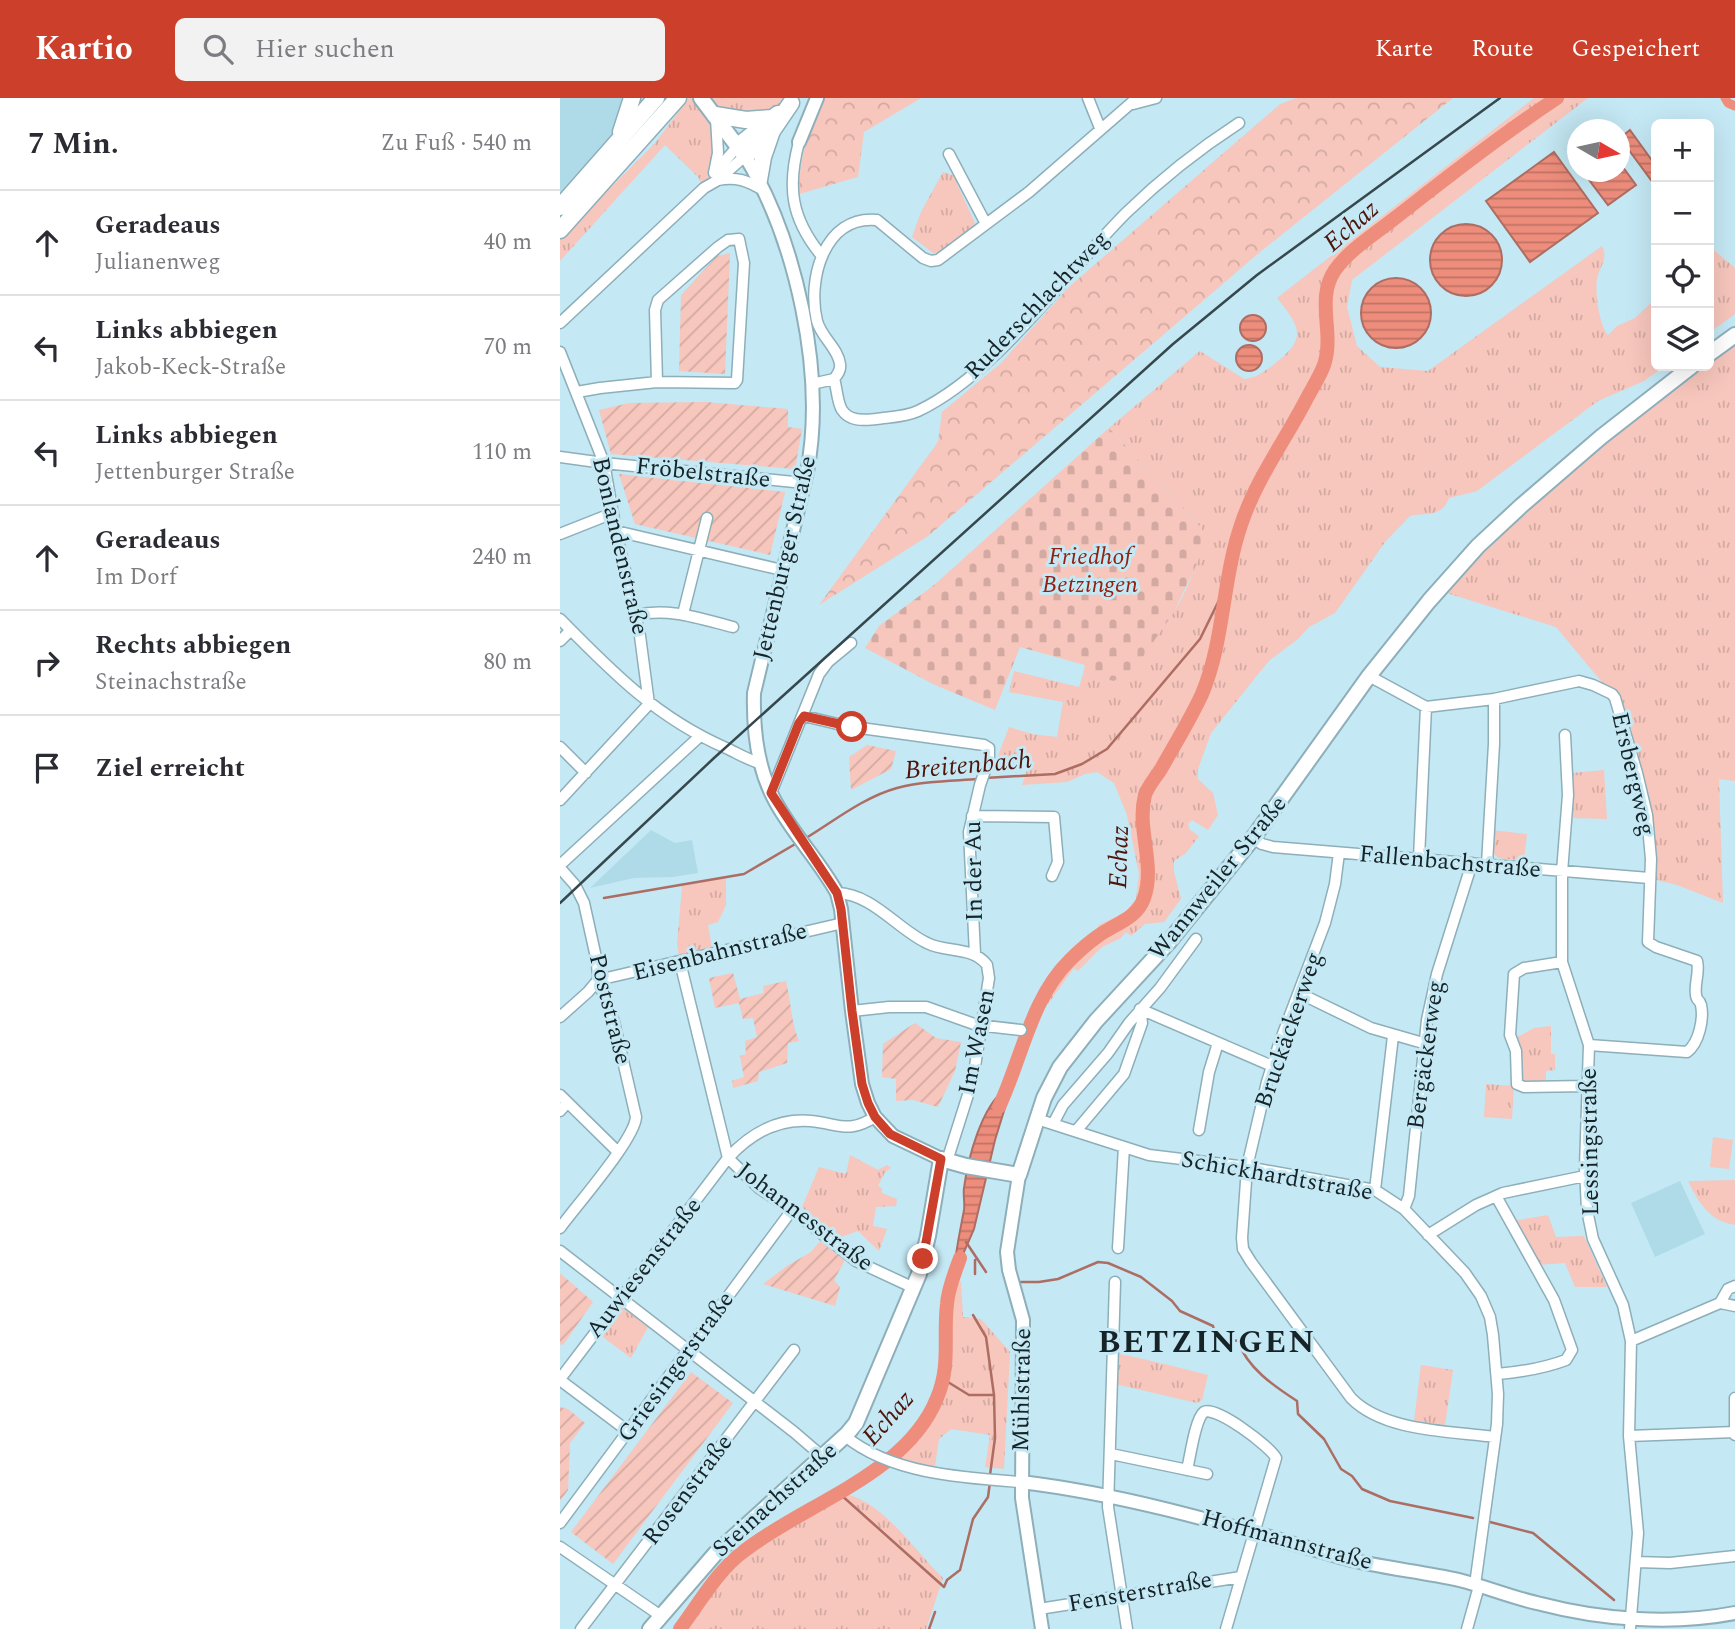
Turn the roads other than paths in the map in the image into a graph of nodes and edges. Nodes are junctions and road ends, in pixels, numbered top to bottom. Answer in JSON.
{"nodes":[{"id":1,"x":632,"y":98,"type":"edge"},
{"id":2,"x":656,"y":98,"type":"edge"},
{"id":3,"x":678,"y":98,"type":"edge"},
{"id":4,"x":817,"y":98,"type":"edge"},
{"id":5,"x":1088,"y":98,"type":"edge"},
{"id":6,"x":1138,"y":98,"type":"edge"},
{"id":7,"x":1156,"y":98,"type":"edge"},
{"id":8,"x":793,"y":101,"type":"edge"},
{"id":9,"x":709,"y":107,"type":"edge"},
{"id":10,"x":1127,"y":107,"type":"junction"},
{"id":11,"x":1239,"y":123,"type":"dead end"},
{"id":12,"x":773,"y":124,"type":"junction"},
{"id":13,"x":1100,"y":128,"type":"junction"},
{"id":14,"x":799,"y":142,"type":"joint"},
{"id":15,"x":614,"y":148,"type":"junction"},
{"id":16,"x":741,"y":151,"type":"junction"},
{"id":17,"x":949,"y":154,"type":"dead end"},
{"id":18,"x":716,"y":177,"type":"junction"},
{"id":19,"x":762,"y":185,"type":"junction"},
{"id":20,"x":560,"y":207,"type":"edge"},
{"id":21,"x":986,"y":224,"type":"junction"},
{"id":22,"x":560,"y":230,"type":"edge"},
{"id":23,"x":821,"y":255,"type":"junction"},
{"id":24,"x":560,"y":323,"type":"edge"},
{"id":25,"x":1735,"y":335,"type":"edge"},
{"id":26,"x":1714,"y":350,"type":"edge"},
{"id":27,"x":560,"y":352,"type":"edge"},
{"id":28,"x":1686,"y":371,"type":"edge"},
{"id":29,"x":835,"y":379,"type":"junction"},
{"id":30,"x":657,"y":382,"type":"junction"},
{"id":31,"x":812,"y":384,"type":"junction"},
{"id":32,"x":577,"y":393,"type":"junction"},
{"id":33,"x":560,"y":457,"type":"edge"},
{"id":34,"x":604,"y":463,"type":"junction"},
{"id":35,"x":804,"y":483,"type":"junction"},
{"id":36,"x":613,"y":513,"type":"junction"},
{"id":37,"x":706,"y":518,"type":"dead end"},
{"id":38,"x":616,"y":530,"type":"junction"},
{"id":39,"x":560,"y":534,"type":"edge"},
{"id":40,"x":698,"y":549,"type":"junction"},
{"id":41,"x":782,"y":570,"type":"junction"},
{"id":42,"x":683,"y":614,"type":"junction"},
{"id":43,"x":636,"y":615,"type":"junction"},
{"id":44,"x":560,"y":620,"type":"edge"},
{"id":45,"x":733,"y":627,"type":"dead end"},
{"id":46,"x":571,"y":630,"type":"junction"},
{"id":47,"x":560,"y":641,"type":"edge"},
{"id":48,"x":851,"y":643,"type":"dead end"},
{"id":49,"x":1369,"y":676,"type":"junction"},
{"id":50,"x":1494,"y":699,"type":"junction"},
{"id":51,"x":649,"y":704,"type":"junction"},
{"id":52,"x":1426,"y":707,"type":"junction"},
{"id":53,"x":804,"y":716,"type":"junction"},
{"id":54,"x":1565,"y":735,"type":"dead end"},
{"id":55,"x":699,"y":737,"type":"junction"},
{"id":56,"x":560,"y":747,"type":"edge"},
{"id":57,"x":760,"y":763,"type":"junction"},
{"id":58,"x":586,"y":773,"type":"junction"},
{"id":59,"x":771,"y":793,"type":"junction"},
{"id":60,"x":560,"y":800,"type":"edge"},
{"id":61,"x":972,"y":816,"type":"junction"},
{"id":62,"x":1253,"y":838,"type":"junction"},
{"id":63,"x":1339,"y":853,"type":"junction"},
{"id":64,"x":1419,"y":858,"type":"junction"},
{"id":65,"x":1472,"y":863,"type":"junction"},
{"id":66,"x":1487,"y":864,"type":"junction"},
{"id":67,"x":560,"y":867,"type":"edge"},
{"id":68,"x":1562,"y":872,"type":"junction"},
{"id":69,"x":1052,"y":876,"type":"dead end"},
{"id":70,"x":1649,"y":878,"type":"junction"},
{"id":71,"x":837,"y":893,"type":"junction"},
{"id":72,"x":843,"y":923,"type":"junction"},
{"id":73,"x":1196,"y":939,"type":"dead end"},
{"id":74,"x":975,"y":954,"type":"junction"},
{"id":75,"x":680,"y":962,"type":"junction"},
{"id":76,"x":1562,"y":962,"type":"junction"},
{"id":77,"x":598,"y":980,"type":"junction"},
{"id":78,"x":1299,"y":993,"type":"junction"},
{"id":79,"x":1140,"y":1009,"type":"junction"},
{"id":80,"x":852,"y":1011,"type":"junction"},
{"id":81,"x":560,"y":1017,"type":"edge"},
{"id":82,"x":982,"y":1026,"type":"junction"},
{"id":83,"x":1021,"y":1030,"type":"dead end"},
{"id":84,"x":1393,"y":1035,"type":"junction"},
{"id":85,"x":1217,"y":1043,"type":"junction"},
{"id":86,"x":1423,"y":1043,"type":"junction"},
{"id":87,"x":1589,"y":1045,"type":"junction"},
{"id":88,"x":1272,"y":1066,"type":"junction"},
{"id":89,"x":1587,"y":1086,"type":"junction"},
{"id":90,"x":562,"y":1103,"type":"edge"},
{"id":91,"x":875,"y":1117,"type":"junction"},
{"id":92,"x":1037,"y":1119,"type":"junction"},
{"id":93,"x":1053,"y":1124,"type":"junction"},
{"id":94,"x":1199,"y":1130,"type":"dead end"},
{"id":95,"x":1076,"y":1131,"type":"junction"},
{"id":96,"x":1124,"y":1147,"type":"junction"},
{"id":97,"x":618,"y":1152,"type":"junction"},
{"id":98,"x":728,"y":1158,"type":"junction"},
{"id":99,"x":944,"y":1160,"type":"junction"},
{"id":100,"x":1248,"y":1167,"type":"junction"},
{"id":101,"x":1020,"y":1175,"type":"junction"},
{"id":102,"x":1585,"y":1177,"type":"junction"},
{"id":103,"x":1375,"y":1189,"type":"junction"},
{"id":104,"x":1496,"y":1196,"type":"junction"},
{"id":105,"x":1404,"y":1209,"type":"junction"},
{"id":106,"x":792,"y":1210,"type":"junction"},
{"id":107,"x":560,"y":1228,"type":"edge"},
{"id":108,"x":1428,"y":1236,"type":"junction"},
{"id":109,"x":1118,"y":1248,"type":"dead end"},
{"id":110,"x":560,"y":1251,"type":"edge"},
{"id":111,"x":1115,"y":1282,"type":"dead end"},
{"id":112,"x":1735,"y":1286,"type":"edge"},
{"id":113,"x":914,"y":1288,"type":"junction"},
{"id":114,"x":620,"y":1297,"type":"junction"},
{"id":115,"x":1720,"y":1303,"type":"junction"},
{"id":116,"x":1735,"y":1306,"type":"edge"},
{"id":117,"x":1631,"y":1341,"type":"junction"},
{"id":118,"x":794,"y":1350,"type":"dead end"},
{"id":119,"x":689,"y":1351,"type":"junction"},
{"id":120,"x":1497,"y":1374,"type":"junction"},
{"id":121,"x":560,"y":1380,"type":"edge"},
{"id":122,"x":1735,"y":1398,"type":"edge"},
{"id":123,"x":755,"y":1402,"type":"junction"},
{"id":124,"x":629,"y":1432,"type":"junction"},
{"id":125,"x":1735,"y":1433,"type":"edge"},
{"id":126,"x":845,"y":1436,"type":"junction"},
{"id":127,"x":1629,"y":1436,"type":"junction"},
{"id":128,"x":1495,"y":1437,"type":"junction"},
{"id":129,"x":1111,"y":1454,"type":"junction"},
{"id":130,"x":823,"y":1457,"type":"junction"},
{"id":131,"x":1187,"y":1470,"type":"junction"},
{"id":132,"x":1207,"y":1475,"type":"dead end"},
{"id":133,"x":1021,"y":1482,"type":"junction"},
{"id":134,"x":1109,"y":1497,"type":"junction"},
{"id":135,"x":560,"y":1524,"type":"edge"},
{"id":136,"x":1255,"y":1531,"type":"junction"},
{"id":137,"x":560,"y":1547,"type":"edge"},
{"id":138,"x":1735,"y":1556,"type":"edge"},
{"id":139,"x":1636,"y":1562,"type":"junction"},
{"id":140,"x":1241,"y":1577,"type":"junction"},
{"id":141,"x":614,"y":1586,"type":"junction"},
{"id":142,"x":1477,"y":1586,"type":"junction"},
{"id":143,"x":1121,"y":1597,"type":"junction"},
{"id":144,"x":1039,"y":1609,"type":"junction"},
{"id":145,"x":1735,"y":1613,"type":"edge"},
{"id":146,"x":661,"y":1616,"type":"junction"},
{"id":147,"x":1631,"y":1623,"type":"edge"},
{"id":148,"x":581,"y":1629,"type":"edge"},
{"id":149,"x":650,"y":1629,"type":"edge"},
{"id":150,"x":1042,"y":1629,"type":"edge"},
{"id":151,"x":1127,"y":1629,"type":"edge"},
{"id":152,"x":1226,"y":1629,"type":"edge"},
{"id":153,"x":1466,"y":1629,"type":"edge"}],
"edges":[{"from":1,"to":15,"type":"highway"},
{"from":2,"to":15,"type":"highway"},
{"from":3,"to":22,"type":"highway"},
{"from":4,"to":14,"type":"street"},
{"from":5,"to":13,"type":"street"},
{"from":6,"to":10,"type":"street"},
{"from":7,"to":10,"type":"street"},
{"from":8,"to":12,"type":"highway"},
{"from":9,"to":12,"type":"highway"},
{"from":9,"to":16,"type":"main road","name":"Jettenburger Straße"},
{"from":9,"to":18,"type":"street"},
{"from":10,"to":13,"type":"street"},
{"from":11,"to":29,"type":"street","name":"Ruderschlachtweg"},
{"from":12,"to":16,"type":"highway"},
{"from":12,"to":19,"type":"highway"},
{"from":13,"to":21,"type":"street"},
{"from":14,"to":23,"type":"street"},
{"from":15,"to":20,"type":"highway"},
{"from":16,"to":18,"type":"street"},
{"from":16,"to":19,"type":"street","name":"Jettenburger Straße"},
{"from":17,"to":21,"type":"street"},
{"from":18,"to":19,"type":"street"},
{"from":18,"to":24,"type":"street"},
{"from":19,"to":31,"type":"street","name":"Jettenburger Straße"},
{"from":21,"to":23,"type":"street"},
{"from":23,"to":29,"type":"street","name":"Ruderschlachtweg"},
{"from":25,"to":26,"type":"main road"},
{"from":27,"to":32,"type":"street","name":"Bonlandenstraße"},
{"from":28,"to":49,"type":"main road","name":"Wannweiler Straße"},
{"from":29,"to":31,"type":"street"},
{"from":30,"to":30,"type":"street"},
{"from":30,"to":32,"type":"street"},
{"from":31,"to":35,"type":"street","name":"Jettenburger Straße"},
{"from":32,"to":34,"type":"street","name":"Bonlandenstraße"},
{"from":33,"to":34,"type":"street","name":"Fröbelstraße"},
{"from":34,"to":35,"type":"street","name":"Fröbelstraße"},
{"from":34,"to":36,"type":"street","name":"Bonlandenstraße"},
{"from":35,"to":41,"type":"street","name":"Jettenburger Straße"},
{"from":36,"to":38,"type":"street","name":"Bonlandenstraße"},
{"from":36,"to":39,"type":"street"},
{"from":37,"to":40,"type":"street"},
{"from":38,"to":40,"type":"street"},
{"from":38,"to":43,"type":"street","name":"Bonlandenstraße"},
{"from":40,"to":41,"type":"street"},
{"from":40,"to":42,"type":"street"},
{"from":41,"to":57,"type":"street","name":"Jettenburger Straße"},
{"from":42,"to":43,"type":"street"},
{"from":42,"to":45,"type":"street"},
{"from":43,"to":51,"type":"street","name":"Bonlandenstraße"},
{"from":44,"to":46,"type":"street"},
{"from":46,"to":47,"type":"street"},
{"from":46,"to":51,"type":"street"},
{"from":48,"to":53,"type":"street"},
{"from":49,"to":52,"type":"street"},
{"from":49,"to":62,"type":"main road","name":"Wannweiler Straße"},
{"from":50,"to":52,"type":"street","name":"Ersbergweg"},
{"from":50,"to":66,"type":"street"},
{"from":50,"to":70,"type":"street","name":"Ersbergweg"},
{"from":51,"to":55,"type":"street"},
{"from":51,"to":58,"type":"street"},
{"from":52,"to":64,"type":"street"},
{"from":53,"to":59,"type":"street"},
{"from":53,"to":61,"type":"street","name":"In der Au"},
{"from":54,"to":68,"type":"street","name":"Lessingstraße"},
{"from":55,"to":57,"type":"street"},
{"from":55,"to":67,"type":"street"},
{"from":56,"to":58,"type":"street"},
{"from":57,"to":59,"type":"street","name":"Jettenburger Straße"},
{"from":58,"to":60,"type":"street"},
{"from":59,"to":71,"type":"street","name":"Jettenburger Straße"},
{"from":61,"to":69,"type":"street"},
{"from":61,"to":74,"type":"street","name":"In der Au"},
{"from":62,"to":63,"type":"street","name":"Fallenbachstraße"},
{"from":62,"to":92,"type":"main road","name":"Wannweiler Straße"},
{"from":63,"to":64,"type":"street","name":"Fallenbachstraße"},
{"from":63,"to":78,"type":"street","name":"Bruckäckerweg"},
{"from":64,"to":65,"type":"street","name":"Fallenbachstraße"},
{"from":65,"to":66,"type":"street","name":"Fallenbachstraße"},
{"from":65,"to":86,"type":"street","name":"Bergäckerweg"},
{"from":66,"to":68,"type":"street","name":"Fallenbachstraße"},
{"from":67,"to":77,"type":"street","name":"Poststraße"},
{"from":68,"to":70,"type":"street","name":"Fallenbachstraße"},
{"from":68,"to":76,"type":"street","name":"Lessingstraße"},
{"from":70,"to":87,"type":"street"},
{"from":71,"to":72,"type":"street","name":"Jettenburger Straße"},
{"from":71,"to":74,"type":"street","name":"Im Wasen"},
{"from":72,"to":75,"type":"street","name":"Eisenbahnstraße"},
{"from":72,"to":80,"type":"street","name":"Jettenburger Straße"},
{"from":73,"to":79,"type":"street"},
{"from":74,"to":82,"type":"street","name":"Im Wasen"},
{"from":75,"to":77,"type":"street","name":"Eisenbahnstraße"},
{"from":75,"to":98,"type":"street","name":"Johannesstraße"},
{"from":76,"to":87,"type":"street","name":"Lessingstraße"},
{"from":76,"to":89,"type":"street"},
{"from":77,"to":81,"type":"street"},
{"from":77,"to":97,"type":"street","name":"Poststraße"},
{"from":78,"to":84,"type":"street"},
{"from":78,"to":88,"type":"street","name":"Bruckäckerweg"},
{"from":79,"to":85,"type":"street"},
{"from":79,"to":93,"type":"street"},
{"from":79,"to":95,"type":"street"},
{"from":80,"to":82,"type":"street"},
{"from":80,"to":91,"type":"street","name":"Jettenburger Straße"},
{"from":82,"to":83,"type":"street"},
{"from":82,"to":99,"type":"street","name":"Im Wasen"},
{"from":84,"to":86,"type":"street"},
{"from":84,"to":103,"type":"street"},
{"from":85,"to":88,"type":"street"},
{"from":85,"to":94,"type":"street"},
{"from":86,"to":105,"type":"street","name":"Bergäckerweg"},
{"from":87,"to":89,"type":"street","name":"Lessingstraße"},
{"from":88,"to":100,"type":"street","name":"Bruckäckerweg"},
{"from":89,"to":102,"type":"street","name":"Lessingstraße"},
{"from":90,"to":97,"type":"street"},
{"from":91,"to":98,"type":"street","name":"Auwiesenstraße"},
{"from":91,"to":99,"type":"street"},
{"from":92,"to":93,"type":"street","name":"Schickhardtstraße"},
{"from":92,"to":101,"type":"main road","name":"Wannweiler Straße"},
{"from":93,"to":95,"type":"street","name":"Schickhardtstraße"},
{"from":95,"to":96,"type":"street","name":"Schickhardtstraße"},
{"from":96,"to":100,"type":"street","name":"Schickhardtstraße"},
{"from":96,"to":109,"type":"street"},
{"from":97,"to":107,"type":"street","name":"Poststraße"},
{"from":98,"to":106,"type":"street","name":"Johannesstraße"},
{"from":98,"to":114,"type":"street","name":"Auwiesenstraße"},
{"from":99,"to":101,"type":"main road"},
{"from":99,"to":113,"type":"main road","name":"Steinachstraße"},
{"from":100,"to":103,"type":"street","name":"Schickhardtstraße"},
{"from":100,"to":128,"type":"street","name":"Bruckäckerweg"},
{"from":101,"to":133,"type":"street","name":"Mühlstraße"},
{"from":102,"to":104,"type":"street"},
{"from":102,"to":117,"type":"street","name":"Lessingstraße"},
{"from":103,"to":105,"type":"street","name":"Schickhardtstraße"},
{"from":104,"to":108,"type":"street"},
{"from":104,"to":120,"type":"street"},
{"from":105,"to":108,"type":"street","name":"Schickhardtstraße"},
{"from":106,"to":113,"type":"street","name":"Johannesstraße"},
{"from":106,"to":119,"type":"street","name":"Griesingerstraße"},
{"from":108,"to":120,"type":"street","name":"Schickhardtstraße"},
{"from":110,"to":114,"type":"street"},
{"from":111,"to":129,"type":"street"},
{"from":112,"to":115,"type":"street"},
{"from":113,"to":126,"type":"main road","name":"Steinachstraße"},
{"from":114,"to":119,"type":"street"},
{"from":114,"to":121,"type":"street","name":"Auwiesenstraße"},
{"from":115,"to":116,"type":"street"},
{"from":115,"to":117,"type":"street"},
{"from":117,"to":127,"type":"street","name":"Lessingstraße"},
{"from":118,"to":123,"type":"street","name":"Rosenstraße"},
{"from":119,"to":123,"type":"street"},
{"from":119,"to":124,"type":"street","name":"Griesingerstraße"},
{"from":120,"to":128,"type":"street","name":"Schickhardtstraße"},
{"from":121,"to":124,"type":"street"},
{"from":122,"to":125,"type":"street"},
{"from":123,"to":130,"type":"street"},
{"from":123,"to":141,"type":"street","name":"Rosenstraße"},
{"from":124,"to":135,"type":"street","name":"Griesingerstraße"},
{"from":125,"to":127,"type":"street"},
{"from":126,"to":130,"type":"main road","name":"Steinachstraße"},
{"from":126,"to":133,"type":"street","name":"Hoffmannstraße"},
{"from":127,"to":139,"type":"street","name":"Lessingstraße"},
{"from":128,"to":142,"type":"street","name":"Schickhardtstraße"},
{"from":129,"to":131,"type":"street"},
{"from":129,"to":134,"type":"street"},
{"from":130,"to":146,"type":"main road","name":"Steinachstraße"},
{"from":131,"to":132,"type":"street"},
{"from":131,"to":136,"type":"street"},
{"from":133,"to":134,"type":"street","name":"Hoffmannstraße"},
{"from":133,"to":144,"type":"street","name":"Mühlstraße"},
{"from":134,"to":136,"type":"street","name":"Hoffmannstraße"},
{"from":134,"to":143,"type":"street"},
{"from":136,"to":140,"type":"street"},
{"from":136,"to":142,"type":"street","name":"Hoffmannstraße"},
{"from":137,"to":141,"type":"street"},
{"from":138,"to":139,"type":"street"},
{"from":139,"to":147,"type":"street","name":"Lessingstraße"},
{"from":140,"to":143,"type":"street","name":"Fensterstraße"},
{"from":140,"to":152,"type":"street"},
{"from":141,"to":146,"type":"street"},
{"from":141,"to":148,"type":"street","name":"Rosenstraße"},
{"from":142,"to":147,"type":"street","name":"Hoffmannstraße"},
{"from":142,"to":153,"type":"street","name":"Schickhardtstraße"},
{"from":143,"to":144,"type":"street","name":"Fensterstraße"},
{"from":143,"to":151,"type":"street"},
{"from":144,"to":150,"type":"street","name":"Mühlstraße"},
{"from":145,"to":147,"type":"street","name":"Hoffmannstraße"},
{"from":146,"to":149,"type":"main road","name":"Steinachstraße"}]}
